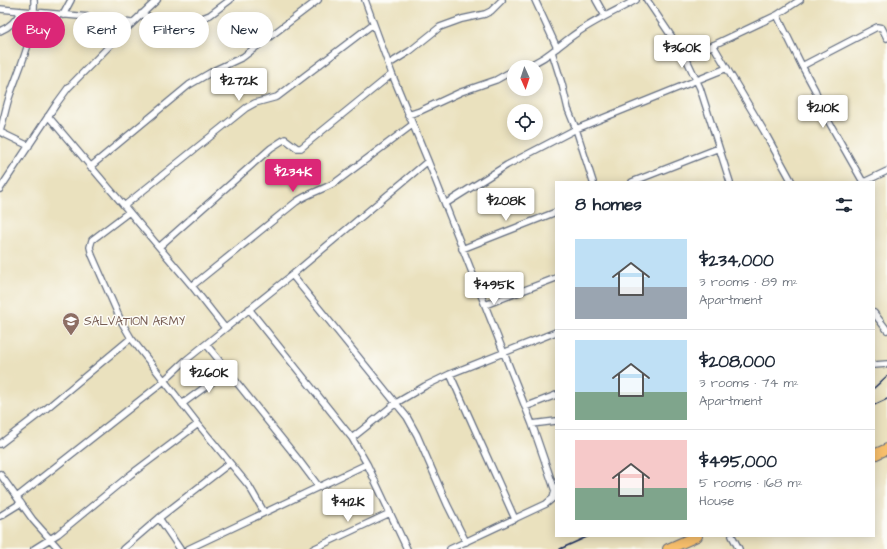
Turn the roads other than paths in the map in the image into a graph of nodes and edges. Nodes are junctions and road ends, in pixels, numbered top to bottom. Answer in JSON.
{"nodes":[{"id":1,"x":34,"y":0,"type":"edge"},
{"id":2,"x":71,"y":0,"type":"edge"},
{"id":3,"x":157,"y":0,"type":"edge"},
{"id":4,"x":230,"y":0,"type":"edge"},
{"id":5,"x":318,"y":0,"type":"edge"},
{"id":6,"x":364,"y":0,"type":"edge"},
{"id":7,"x":502,"y":0,"type":"edge"},
{"id":8,"x":535,"y":0,"type":"edge"},
{"id":9,"x":596,"y":0,"type":"edge"},
{"id":10,"x":636,"y":0,"type":"edge"},
{"id":11,"x":647,"y":0,"type":"edge"},
{"id":12,"x":798,"y":0,"type":"edge"},
{"id":13,"x":0,"y":9,"type":"edge"},
{"id":14,"x":21,"y":11,"type":"junction"},
{"id":15,"x":28,"y":12,"type":"edge"},
{"id":16,"x":35,"y":12,"type":"edge"},
{"id":17,"x":64,"y":12,"type":"edge"},
{"id":18,"x":143,"y":12,"type":"edge"},
{"id":19,"x":209,"y":15,"type":"edge"},
{"id":20,"x":777,"y":15,"type":"junction"},
{"id":21,"x":139,"y":16,"type":"edge"},
{"id":22,"x":605,"y":16,"type":"junction"},
{"id":23,"x":131,"y":23,"type":"edge"},
{"id":24,"x":373,"y":24,"type":"junction"},
{"id":25,"x":0,"y":31,"type":"edge"},
{"id":26,"x":887,"y":38,"type":"edge"},
{"id":27,"x":713,"y":45,"type":"junction"},
{"id":28,"x":27,"y":48,"type":"edge"},
{"id":29,"x":106,"y":48,"type":"edge"},
{"id":30,"x":557,"y":48,"type":"junction"},
{"id":31,"x":552,"y":52,"type":"junction"},
{"id":32,"x":686,"y":58,"type":"junction"},
{"id":33,"x":539,"y":60,"type":"edge"},
{"id":34,"x":389,"y":64,"type":"junction"},
{"id":35,"x":802,"y":66,"type":"junction"},
{"id":36,"x":726,"y":68,"type":"junction"},
{"id":37,"x":392,"y":74,"type":"junction"},
{"id":38,"x":507,"y":74,"type":"edge"},
{"id":39,"x":696,"y":79,"type":"junction"},
{"id":40,"x":408,"y":115,"type":"junction"},
{"id":41,"x":48,"y":116,"type":"junction"},
{"id":42,"x":412,"y":125,"type":"junction"},
{"id":43,"x":576,"y":129,"type":"junction"},
{"id":44,"x":0,"y":131,"type":"edge"},
{"id":45,"x":29,"y":146,"type":"junction"},
{"id":46,"x":719,"y":148,"type":"junction"},
{"id":47,"x":428,"y":161,"type":"junction"},
{"id":48,"x":90,"y":167,"type":"junction"},
{"id":49,"x":887,"y":171,"type":"edge"},
{"id":50,"x":593,"y":181,"type":"edge"},
{"id":51,"x":635,"y":181,"type":"edge"},
{"id":52,"x":730,"y":181,"type":"edge"},
{"id":53,"x":791,"y":181,"type":"edge"},
{"id":54,"x":863,"y":181,"type":"edge"},
{"id":55,"x":866,"y":181,"type":"edge"},
{"id":56,"x":0,"y":189,"type":"edge"},
{"id":57,"x":445,"y":204,"type":"junction"},
{"id":58,"x":124,"y":206,"type":"junction"},
{"id":59,"x":129,"y":212,"type":"junction"},
{"id":60,"x":555,"y":212,"type":"edge"},
{"id":61,"x":159,"y":247,"type":"junction"},
{"id":62,"x":462,"y":249,"type":"junction"},
{"id":63,"x":292,"y":275,"type":"junction"},
{"id":64,"x":555,"y":278,"type":"edge"},
{"id":65,"x":192,"y":286,"type":"junction"},
{"id":66,"x":485,"y":305,"type":"junction"},
{"id":67,"x":249,"y":310,"type":"junction"},
{"id":68,"x":875,"y":314,"type":"edge"},
{"id":69,"x":225,"y":328,"type":"junction"},
{"id":70,"x":887,"y":330,"type":"edge"},
{"id":71,"x":555,"y":332,"type":"edge"},
{"id":72,"x":131,"y":338,"type":"junction"},
{"id":73,"x":206,"y":344,"type":"junction"},
{"id":74,"x":504,"y":353,"type":"junction"},
{"id":75,"x":887,"y":364,"type":"edge"},
{"id":76,"x":875,"y":365,"type":"edge"},
{"id":77,"x":227,"y":371,"type":"junction"},
{"id":78,"x":450,"y":374,"type":"junction"},
{"id":79,"x":164,"y":381,"type":"junction"},
{"id":80,"x":555,"y":395,"type":"edge"},
{"id":81,"x":396,"y":403,"type":"junction"},
{"id":82,"x":182,"y":404,"type":"junction"},
{"id":83,"x":525,"y":407,"type":"junction"},
{"id":84,"x":555,"y":422,"type":"edge"},
{"id":85,"x":198,"y":424,"type":"junction"},
{"id":86,"x":532,"y":424,"type":"junction"},
{"id":87,"x":352,"y":438,"type":"junction"},
{"id":88,"x":0,"y":444,"type":"edge"},
{"id":89,"x":886,"y":451,"type":"edge"},
{"id":90,"x":875,"y":455,"type":"edge"},
{"id":91,"x":230,"y":463,"type":"junction"},
{"id":92,"x":367,"y":464,"type":"junction"},
{"id":93,"x":0,"y":474,"type":"edge"},
{"id":94,"x":319,"y":487,"type":"junction"},
{"id":95,"x":17,"y":497,"type":"junction"},
{"id":96,"x":21,"y":503,"type":"junction"},
{"id":97,"x":264,"y":512,"type":"junction"},
{"id":98,"x":390,"y":514,"type":"junction"},
{"id":99,"x":0,"y":516,"type":"edge"},
{"id":100,"x":159,"y":518,"type":"junction"},
{"id":101,"x":515,"y":519,"type":"junction"},
{"id":102,"x":695,"y":537,"type":"edge"},
{"id":103,"x":733,"y":537,"type":"edge"},
{"id":104,"x":51,"y":540,"type":"junction"},
{"id":105,"x":466,"y":542,"type":"junction"},
{"id":106,"x":34,"y":549,"type":"edge"},
{"id":107,"x":59,"y":549,"type":"edge"},
{"id":108,"x":123,"y":549,"type":"edge"},
{"id":109,"x":180,"y":549,"type":"edge"},
{"id":110,"x":188,"y":549,"type":"edge"},
{"id":111,"x":313,"y":549,"type":"edge"},
{"id":112,"x":407,"y":549,"type":"edge"},
{"id":113,"x":450,"y":549,"type":"edge"},
{"id":114,"x":668,"y":549,"type":"edge"},
{"id":115,"x":739,"y":549,"type":"edge"}],
"edges":[{"from":1,"to":16,"type":"street"},
{"from":2,"to":17,"type":"street"},
{"from":3,"to":18,"type":"street"},
{"from":4,"to":19,"type":"street"},
{"from":5,"to":48,"type":"street"},
{"from":6,"to":24,"type":"street"},
{"from":7,"to":34,"type":"street"},
{"from":8,"to":30,"type":"street"},
{"from":9,"to":22,"type":"street"},
{"from":10,"to":22,"type":"street"},
{"from":11,"to":32,"type":"street"},
{"from":12,"to":20,"type":"street"},
{"from":13,"to":14,"type":"street"},
{"from":14,"to":15,"type":"street"},
{"from":14,"to":25,"type":"street"},
{"from":20,"to":27,"type":"street"},
{"from":20,"to":35,"type":"street"},
{"from":21,"to":23,"type":"street"},
{"from":22,"to":30,"type":"street"},
{"from":24,"to":34,"type":"street"},
{"from":24,"to":58,"type":"street"},
{"from":26,"to":35,"type":"street"},
{"from":27,"to":32,"type":"street"},
{"from":27,"to":36,"type":"street"},
{"from":28,"to":44,"type":"street"},
{"from":29,"to":41,"type":"street"},
{"from":30,"to":31,"type":"street"},
{"from":31,"to":33,"type":"street"},
{"from":31,"to":43,"type":"street"},
{"from":32,"to":39,"type":"street"},
{"from":34,"to":37,"type":"street"},
{"from":35,"to":54,"type":"street"},
{"from":36,"to":39,"type":"street"},
{"from":36,"to":53,"type":"street"},
{"from":37,"to":40,"type":"street"},
{"from":37,"to":61,"type":"street"},
{"from":38,"to":40,"type":"street"},
{"from":39,"to":43,"type":"street"},
{"from":39,"to":46,"type":"street"},
{"from":40,"to":42,"type":"street"},
{"from":41,"to":45,"type":"street"},
{"from":41,"to":48,"type":"street"},
{"from":42,"to":47,"type":"street"},
{"from":42,"to":65,"type":"street"},
{"from":43,"to":50,"type":"street"},
{"from":43,"to":57,"type":"street"},
{"from":44,"to":45,"type":"street"},
{"from":45,"to":56,"type":"street"},
{"from":46,"to":51,"type":"street"},
{"from":46,"to":52,"type":"street"},
{"from":47,"to":57,"type":"street"},
{"from":47,"to":63,"type":"street"},
{"from":48,"to":58,"type":"street"},
{"from":49,"to":55,"type":"street"},
{"from":57,"to":62,"type":"street"},
{"from":58,"to":59,"type":"street"},
{"from":59,"to":61,"type":"street"},
{"from":59,"to":72,"type":"street"},
{"from":60,"to":62,"type":"street"},
{"from":61,"to":65,"type":"street"},
{"from":62,"to":66,"type":"street"},
{"from":63,"to":67,"type":"street"},
{"from":63,"to":81,"type":"street"},
{"from":64,"to":66,"type":"street"},
{"from":65,"to":69,"type":"street"},
{"from":66,"to":74,"type":"street"},
{"from":67,"to":69,"type":"street"},
{"from":67,"to":87,"type":"street"},
{"from":68,"to":70,"type":"street"},
{"from":69,"to":73,"type":"street"},
{"from":71,"to":74,"type":"street"},
{"from":72,"to":79,"type":"street"},
{"from":72,"to":88,"type":"street"},
{"from":73,"to":77,"type":"street"},
{"from":73,"to":79,"type":"street"},
{"from":74,"to":78,"type":"street"},
{"from":74,"to":83,"type":"street"},
{"from":75,"to":76,"type":"street"},
{"from":77,"to":82,"type":"street"},
{"from":77,"to":94,"type":"street"},
{"from":78,"to":81,"type":"street"},
{"from":78,"to":101,"type":"street"},
{"from":79,"to":82,"type":"street"},
{"from":79,"to":95,"type":"street"},
{"from":80,"to":83,"type":"street"},
{"from":81,"to":87,"type":"street"},
{"from":81,"to":105,"type":"street"},
{"from":82,"to":85,"type":"street"},
{"from":83,"to":86,"type":"street"},
{"from":84,"to":86,"type":"street"},
{"from":85,"to":91,"type":"street"},
{"from":85,"to":104,"type":"street"},
{"from":86,"to":101,"type":"street"},
{"from":87,"to":92,"type":"street"},
{"from":89,"to":90,"type":"highway"},
{"from":91,"to":97,"type":"street"},
{"from":91,"to":100,"type":"street"},
{"from":92,"to":94,"type":"street"},
{"from":92,"to":98,"type":"street"},
{"from":93,"to":95,"type":"street"},
{"from":94,"to":97,"type":"street"},
{"from":95,"to":96,"type":"street"},
{"from":96,"to":99,"type":"street"},
{"from":96,"to":104,"type":"street"},
{"from":97,"to":110,"type":"street"},
{"from":98,"to":111,"type":"street"},
{"from":98,"to":112,"type":"street"},
{"from":100,"to":108,"type":"street"},
{"from":100,"to":109,"type":"street"},
{"from":101,"to":105,"type":"street"},
{"from":102,"to":114,"type":"highway"},
{"from":103,"to":115,"type":"street"},
{"from":104,"to":106,"type":"street"},
{"from":104,"to":107,"type":"street"},
{"from":105,"to":113,"type":"street"}]}
